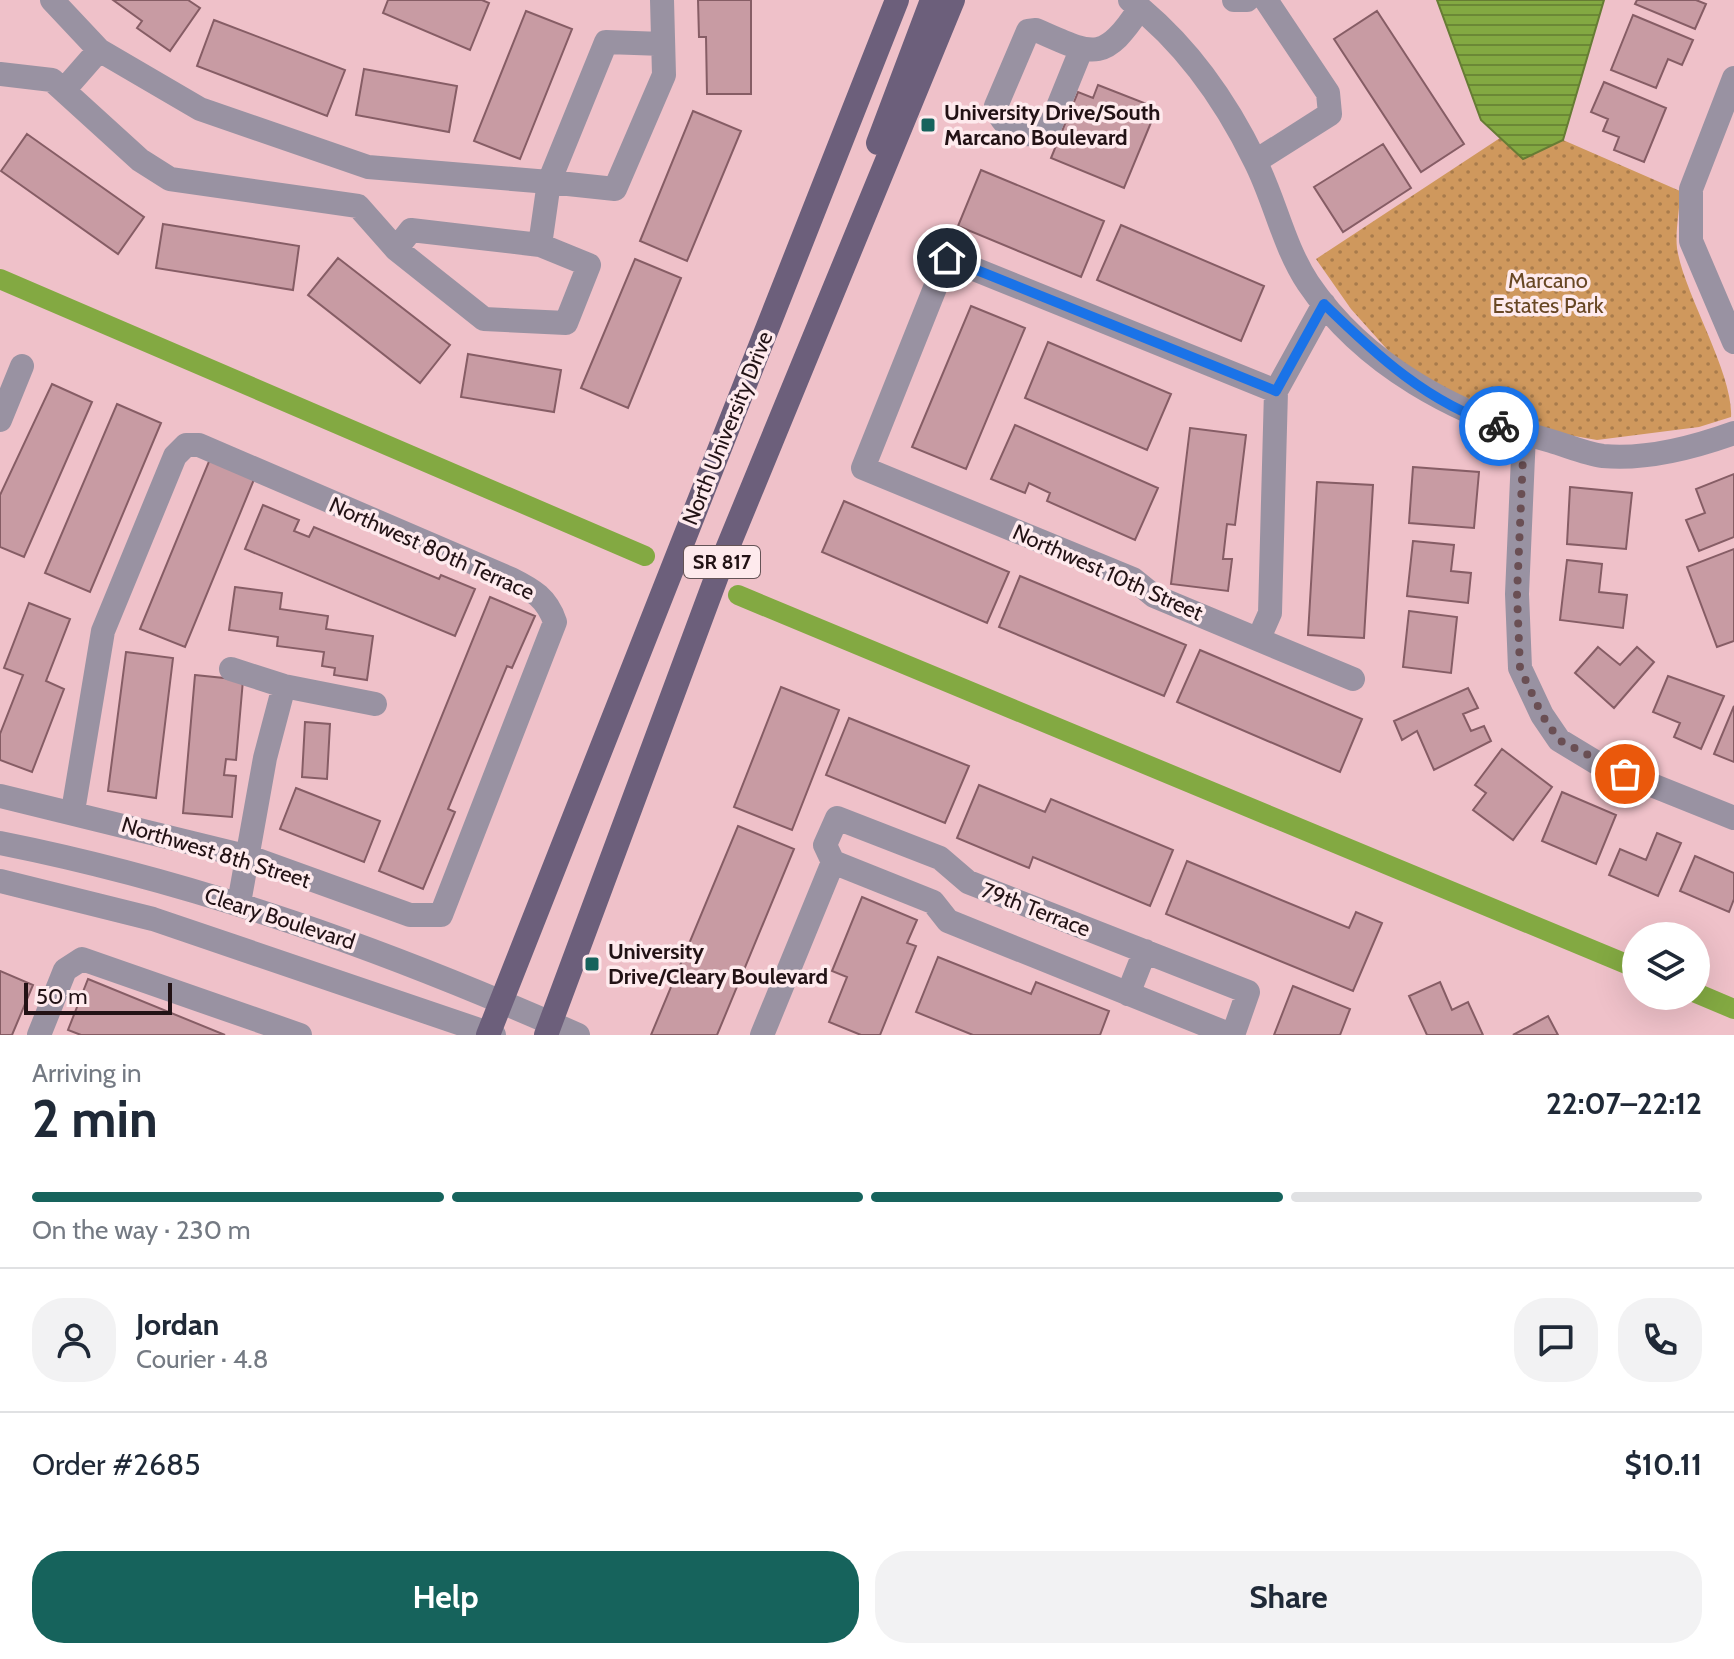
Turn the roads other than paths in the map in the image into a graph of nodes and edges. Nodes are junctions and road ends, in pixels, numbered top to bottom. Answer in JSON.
{"nodes":[{"id":1,"x":52,"y":0,"type":"edge"},
{"id":2,"x":662,"y":0,"type":"edge"},
{"id":3,"x":897,"y":0,"type":"edge"},
{"id":4,"x":932,"y":0,"type":"edge"},
{"id":5,"x":953,"y":0,"type":"edge"},
{"id":6,"x":1234,"y":0,"type":"edge"},
{"id":7,"x":1247,"y":0,"type":"edge"},
{"id":8,"x":1266,"y":0,"type":"edge"},
{"id":9,"x":1135,"y":4,"type":"edge"},
{"id":10,"x":663,"y":44,"type":"junction"},
{"id":11,"x":99,"y":50,"type":"junction"},
{"id":12,"x":1081,"y":50,"type":"dead end"},
{"id":13,"x":0,"y":74,"type":"edge"},
{"id":14,"x":1734,"y":78,"type":"edge"},
{"id":15,"x":58,"y":85,"type":"junction"},
{"id":16,"x":1256,"y":161,"type":"junction"},
{"id":17,"x":368,"y":167,"type":"junction"},
{"id":18,"x":549,"y":182,"type":"junction"},
{"id":19,"x":358,"y":206,"type":"junction"},
{"id":20,"x":858,"y":231,"type":"junction"},
{"id":21,"x":540,"y":245,"type":"junction"},
{"id":22,"x":396,"y":249,"type":"junction"},
{"id":23,"x":1324,"y":304,"type":"junction"},
{"id":24,"x":1734,"y":342,"type":"edge"},
{"id":25,"x":22,"y":366,"type":"dead end"},
{"id":26,"x":1276,"y":391,"type":"junction"},
{"id":27,"x":0,"y":420,"type":"edge"},
{"id":28,"x":1734,"y":433,"type":"edge"},
{"id":29,"x":1524,"y":434,"type":"junction"},
{"id":30,"x":1259,"y":638,"type":"junction"},
{"id":31,"x":231,"y":669,"type":"dead end"},
{"id":32,"x":1353,"y":679,"type":"dead end"},
{"id":33,"x":284,"y":686,"type":"junction"},
{"id":34,"x":375,"y":704,"type":"dead end"},
{"id":35,"x":0,"y":796,"type":"edge"},
{"id":36,"x":73,"y":811,"type":"junction"},
{"id":37,"x":1734,"y":818,"type":"edge"},
{"id":38,"x":0,"y":843,"type":"edge"},
{"id":39,"x":249,"y":857,"type":"junction"},
{"id":40,"x":833,"y":862,"type":"junction"},
{"id":41,"x":956,"y":872,"type":"junction"},
{"id":42,"x":0,"y":881,"type":"edge"},
{"id":43,"x":933,"y":902,"type":"junction"},
{"id":44,"x":239,"y":903,"type":"junction"},
{"id":45,"x":429,"y":917,"type":"joint"},
{"id":46,"x":1145,"y":951,"type":"junction"},
{"id":47,"x":1128,"y":994,"type":"junction"},
{"id":48,"x":501,"y":1001,"type":"junction"},
{"id":49,"x":548,"y":1029,"type":"edge"},
{"id":50,"x":490,"y":1034,"type":"edge"},
{"id":51,"x":39,"y":1035,"type":"edge"},
{"id":52,"x":300,"y":1035,"type":"edge"},
{"id":53,"x":578,"y":1035,"type":"edge"},
{"id":54,"x":762,"y":1035,"type":"edge"},
{"id":55,"x":1232,"y":1035,"type":"edge"}],
"edges":[{"from":1,"to":11,"type":"street"},
{"from":2,"to":10,"type":"street"},
{"from":3,"to":48,"type":"main road","name":"North University Drive","number":"SR 817"},
{"from":4,"to":20,"type":"main road"},
{"from":5,"to":20,"type":"main road","name":"North University Drive","number":"SR 817"},
{"from":6,"to":7,"type":"street"},
{"from":8,"to":16,"type":"street"},
{"from":9,"to":12,"type":"street"},
{"from":9,"to":16,"type":"street"},
{"from":10,"to":18,"type":"street"},
{"from":10,"to":18,"type":"street"},
{"from":11,"to":15,"type":"street"},
{"from":11,"to":17,"type":"street"},
{"from":13,"to":15,"type":"street"},
{"from":14,"to":24,"type":"street"},
{"from":15,"to":19,"type":"street"},
{"from":16,"to":23,"type":"street"},
{"from":17,"to":18,"type":"street"},
{"from":17,"to":19,"type":"street"},
{"from":18,"to":21,"type":"street"},
{"from":19,"to":22,"type":"street"},
{"from":20,"to":49,"type":"main road","name":"North University Drive","number":"SR 817"},
{"from":21,"to":22,"type":"street"},
{"from":21,"to":22,"type":"street"},
{"from":23,"to":26,"type":"street"},
{"from":23,"to":29,"type":"street"},
{"from":25,"to":27,"type":"street"},
{"from":26,"to":30,"type":"street"},
{"from":26,"to":30,"type":"street","name":"Northwest 10th Street"},
{"from":28,"to":29,"type":"street"},
{"from":29,"to":37,"type":"street"},
{"from":30,"to":32,"type":"street","name":"Northwest 10th Street"},
{"from":31,"to":33,"type":"street"},
{"from":33,"to":34,"type":"street"},
{"from":33,"to":39,"type":"street"},
{"from":35,"to":36,"type":"street","name":"Northwest 8th Street"},
{"from":36,"to":39,"type":"street","name":"Northwest 8th Street"},
{"from":36,"to":45,"type":"street","name":"Northwest 80th Terrace"},
{"from":38,"to":44,"type":"street","name":"Cleary Boulevard"},
{"from":39,"to":44,"type":"street"},
{"from":39,"to":45,"type":"street","name":"Northwest 8th Street"},
{"from":40,"to":41,"type":"street","name":"79th Terrace"},
{"from":40,"to":43,"type":"street","name":"79th Terrace"},
{"from":40,"to":54,"type":"street"},
{"from":41,"to":43,"type":"street"},
{"from":41,"to":46,"type":"street","name":"79th Terrace"},
{"from":42,"to":50,"type":"street","name":"Cleary Boulevard"},
{"from":43,"to":47,"type":"street","name":"79th Terrace"},
{"from":44,"to":48,"type":"street","name":"Cleary Boulevard"},
{"from":46,"to":47,"type":"street"},
{"from":46,"to":55,"type":"street","name":"79th Terrace"},
{"from":47,"to":55,"type":"street","name":"79th Terrace"},
{"from":48,"to":49,"type":"street","name":"Cleary Boulevard"},
{"from":48,"to":50,"type":"main road","name":"North University Drive","number":"SR 817"},
{"from":49,"to":53,"type":"street","name":"Cleary Boulevard"},
{"from":51,"to":52,"type":"street"}]}
